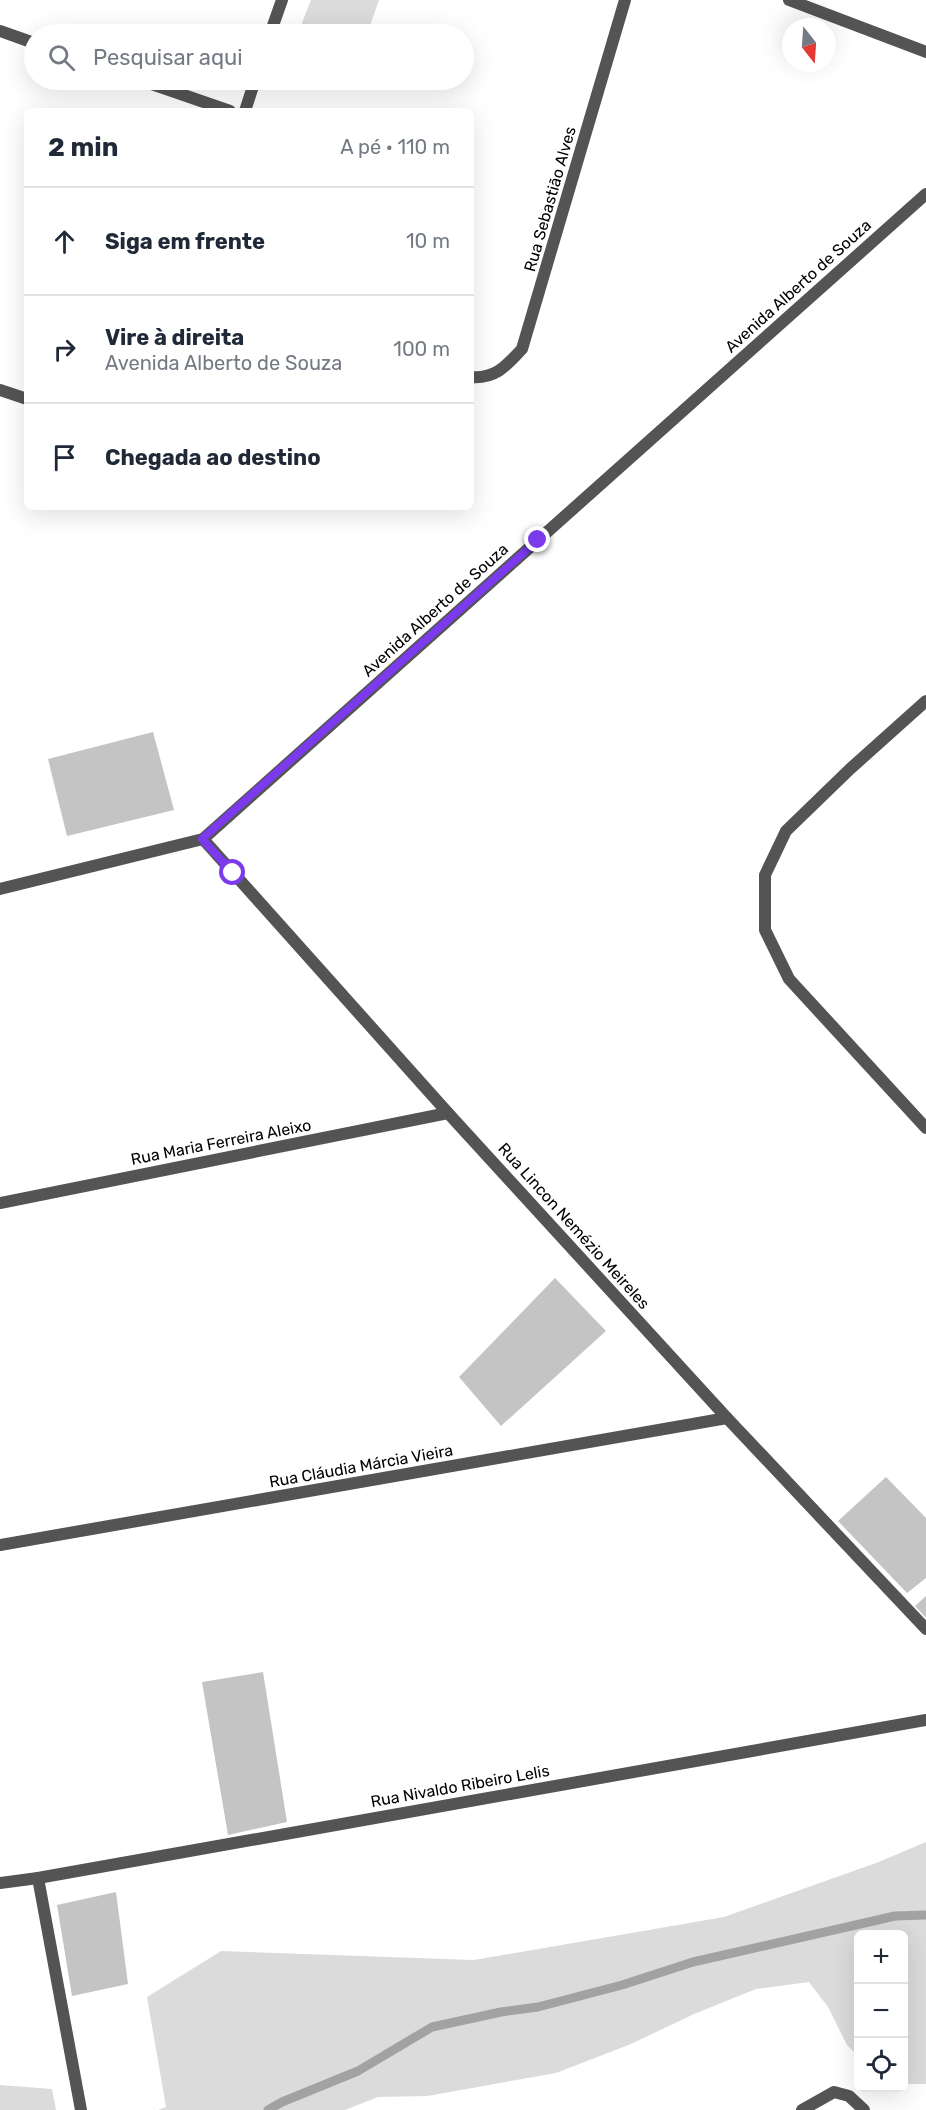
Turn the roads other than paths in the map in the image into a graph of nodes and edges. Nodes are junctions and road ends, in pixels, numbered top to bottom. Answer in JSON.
{"nodes":[{"id":1,"x":282,"y":0,"type":"edge"},
{"id":2,"x":626,"y":0,"type":"edge"},
{"id":3,"x":789,"y":0,"type":"edge"},
{"id":4,"x":274,"y":24,"type":"edge"},
{"id":5,"x":0,"y":31,"type":"edge"},
{"id":6,"x":24,"y":39,"type":"edge"},
{"id":7,"x":926,"y":52,"type":"edge"},
{"id":8,"x":169,"y":90,"type":"edge"},
{"id":9,"x":251,"y":90,"type":"edge"},
{"id":10,"x":222,"y":108,"type":"edge"},
{"id":11,"x":245,"y":108,"type":"edge"},
{"id":12,"x":926,"y":194,"type":"edge"},
{"id":13,"x":474,"y":377,"type":"edge"},
{"id":14,"x":0,"y":390,"type":"edge"},
{"id":15,"x":24,"y":398,"type":"edge"},
{"id":16,"x":926,"y":701,"type":"edge"},
{"id":17,"x":202,"y":839,"type":"junction"},
{"id":18,"x":0,"y":889,"type":"edge"},
{"id":19,"x":448,"y":1113,"type":"junction"},
{"id":20,"x":926,"y":1128,"type":"edge"},
{"id":21,"x":0,"y":1203,"type":"edge"},
{"id":22,"x":727,"y":1418,"type":"junction"},
{"id":23,"x":0,"y":1545,"type":"edge"},
{"id":24,"x":926,"y":1629,"type":"edge"},
{"id":25,"x":926,"y":1720,"type":"edge"},
{"id":26,"x":38,"y":1878,"type":"junction"},
{"id":27,"x":0,"y":1883,"type":"edge"},
{"id":28,"x":81,"y":2110,"type":"edge"},
{"id":29,"x":802,"y":2110,"type":"edge"},
{"id":30,"x":864,"y":2110,"type":"edge"}],
"edges":[{"from":1,"to":4,"type":"street"},
{"from":2,"to":13,"type":"street","name":"Rua Sebastião Alves"},
{"from":3,"to":7,"type":"street"},
{"from":5,"to":6,"type":"street"},
{"from":8,"to":10,"type":"street"},
{"from":9,"to":11,"type":"street"},
{"from":12,"to":17,"type":"street","name":"Avenida Alberto de Souza"},
{"from":14,"to":15,"type":"street"},
{"from":16,"to":20,"type":"street"},
{"from":17,"to":18,"type":"street","name":"Avenida Alberto de Souza"},
{"from":17,"to":19,"type":"street","name":"Rua Lincon Nemézio Meireles"},
{"from":19,"to":21,"type":"street","name":"Rua Maria Ferreira Aleixo"},
{"from":19,"to":22,"type":"street","name":"Rua Lincon Nemézio Meireles"},
{"from":22,"to":23,"type":"street","name":"Rua Cláudia Márcia Vieira"},
{"from":22,"to":24,"type":"street","name":"Rua Lincon Nemézio Meireles"},
{"from":25,"to":26,"type":"street","name":"Rua Nivaldo Ribeiro Lelis"},
{"from":26,"to":27,"type":"street","name":"Rua Nivaldo Ribeiro Lelis"},
{"from":26,"to":28,"type":"street"},
{"from":29,"to":30,"type":"street"}]}
